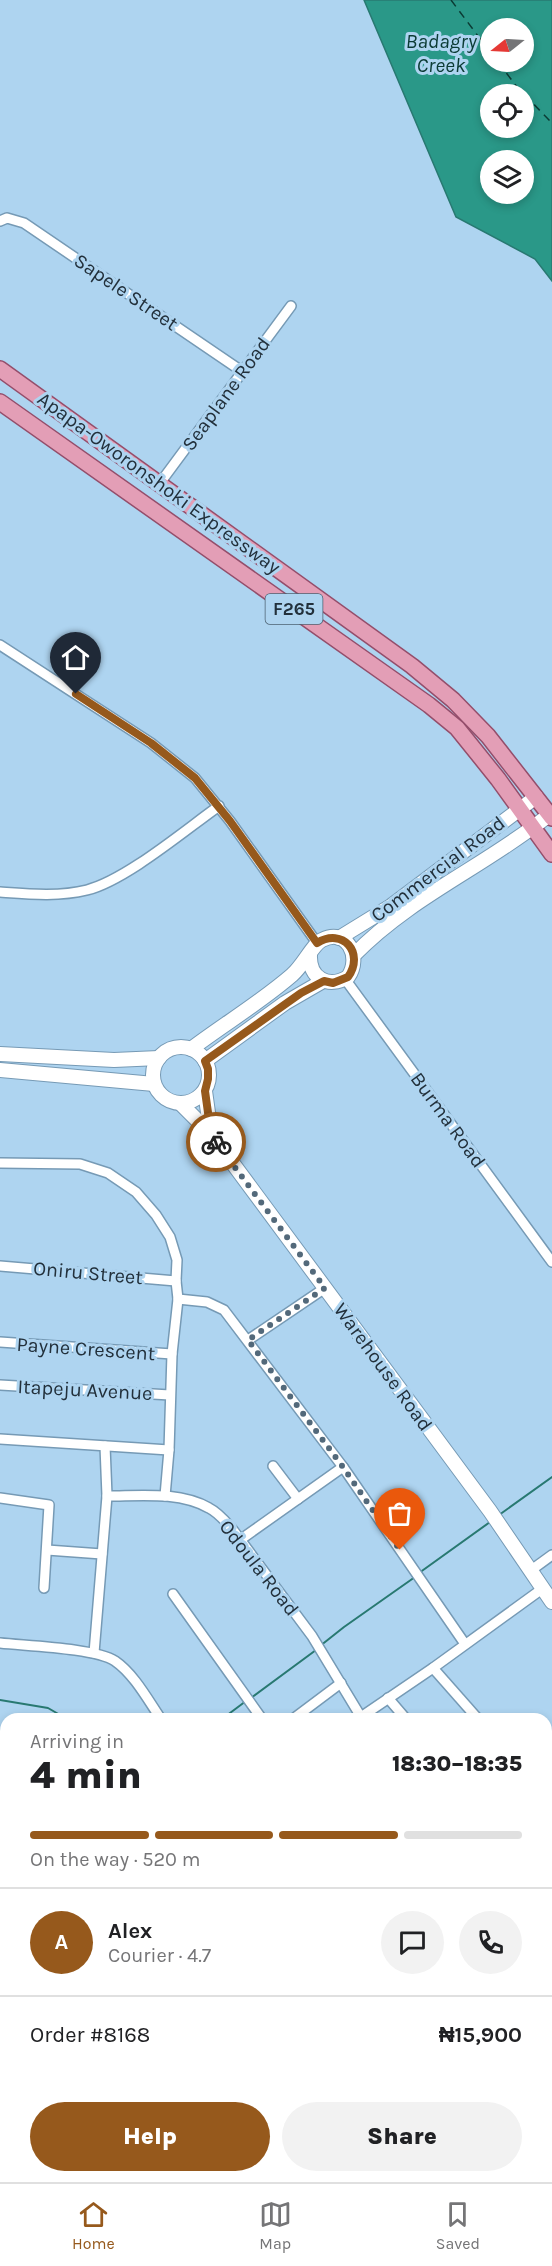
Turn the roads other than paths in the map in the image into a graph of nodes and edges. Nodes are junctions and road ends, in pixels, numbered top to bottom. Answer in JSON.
{"nodes":[{"id":1,"x":4,"y":219,"type":"edge"},
{"id":2,"x":291,"y":306,"type":"dead end"},
{"id":3,"x":0,"y":369,"type":"edge"},
{"id":4,"x":243,"y":372,"type":"junction"},
{"id":5,"x":0,"y":402,"type":"edge"},
{"id":6,"x":160,"y":483,"type":"junction"},
{"id":7,"x":0,"y":645,"type":"edge"},
{"id":8,"x":536,"y":797,"type":"junction"},
{"id":9,"x":219,"y":806,"type":"junction"},
{"id":10,"x":520,"y":808,"type":"junction"},
{"id":11,"x":551,"y":816,"type":"edge"},
{"id":12,"x":533,"y":828,"type":"junction"},
{"id":13,"x":552,"y":854,"type":"edge"},
{"id":14,"x":0,"y":892,"type":"edge"},
{"id":15,"x":339,"y":938,"type":"junction"},
{"id":16,"x":313,"y":949,"type":"junction"},
{"id":17,"x":354,"y":955,"type":"junction"},
{"id":18,"x":345,"y":979,"type":"junction"},
{"id":19,"x":324,"y":981,"type":"junction"},
{"id":20,"x":191,"y":1049,"type":"junction"},
{"id":21,"x":0,"y":1054,"type":"edge"},
{"id":22,"x":159,"y":1058,"type":"junction"},
{"id":23,"x":205,"y":1061,"type":"junction"},
{"id":24,"x":0,"y":1070,"type":"edge"},
{"id":25,"x":154,"y":1084,"type":"junction"},
{"id":26,"x":205,"y":1091,"type":"junction"},
{"id":27,"x":180,"y":1103,"type":"junction"},
{"id":28,"x":211,"y":1134,"type":"junction"},
{"id":29,"x":0,"y":1163,"type":"edge"},
{"id":30,"x":552,"y":1262,"type":"edge"},
{"id":31,"x":0,"y":1266,"type":"edge"},
{"id":32,"x":176,"y":1281,"type":"junction"},
{"id":33,"x":325,"y":1288,"type":"junction"},
{"id":34,"x":178,"y":1299,"type":"junction"},
{"id":35,"x":248,"y":1340,"type":"junction"},
{"id":36,"x":0,"y":1342,"type":"edge"},
{"id":37,"x":172,"y":1354,"type":"junction"},
{"id":38,"x":0,"y":1385,"type":"edge"},
{"id":39,"x":170,"y":1395,"type":"junction"},
{"id":40,"x":0,"y":1439,"type":"edge"},
{"id":41,"x":105,"y":1446,"type":"junction"},
{"id":42,"x":169,"y":1450,"type":"junction"},
{"id":43,"x":273,"y":1466,"type":"dead end"},
{"id":44,"x":343,"y":1467,"type":"junction"},
{"id":45,"x":107,"y":1496,"type":"junction"},
{"id":46,"x":165,"y":1496,"type":"junction"},
{"id":47,"x":0,"y":1498,"type":"edge"},
{"id":48,"x":298,"y":1499,"type":"junction"},
{"id":49,"x":240,"y":1540,"type":"junction"},
{"id":50,"x":47,"y":1550,"type":"junction"},
{"id":51,"x":102,"y":1554,"type":"junction"},
{"id":52,"x":552,"y":1555,"type":"edge"},
{"id":53,"x":530,"y":1571,"type":"junction"},
{"id":54,"x":44,"y":1588,"type":"dead end"},
{"id":55,"x":542,"y":1589,"type":"junction"},
{"id":56,"x":173,"y":1594,"type":"dead end"},
{"id":57,"x":552,"y":1602,"type":"edge"},
{"id":58,"x":0,"y":1643,"type":"edge"},
{"id":59,"x":465,"y":1644,"type":"junction"},
{"id":60,"x":94,"y":1653,"type":"junction"},
{"id":61,"x":434,"y":1668,"type":"junction"},
{"id":62,"x":341,"y":1683,"type":"junction"},
{"id":63,"x":387,"y":1698,"type":"junction"},
{"id":64,"x":157,"y":1713,"type":"edge"},
{"id":65,"x":258,"y":1713,"type":"edge"},
{"id":66,"x":302,"y":1713,"type":"edge"},
{"id":67,"x":356,"y":1713,"type":"edge"},
{"id":68,"x":366,"y":1713,"type":"edge"},
{"id":69,"x":401,"y":1713,"type":"edge"},
{"id":70,"x":473,"y":1713,"type":"edge"}],
"edges":[{"from":1,"to":4,"type":"street","name":"Sapele Street"},
{"from":2,"to":4,"type":"street","name":"Seaplane Road"},
{"from":3,"to":6,"type":"main road","name":"Apapa-Oworonshoki Expressway","number":"F265"},
{"from":4,"to":6,"type":"street","name":"Seaplane Road"},
{"from":5,"to":10,"type":"main road","name":"Apapa-Oworonshoki Expressway","number":"F265"},
{"from":6,"to":8,"type":"main road","name":"Apapa-Oworonshoki Expressway","number":"F265"},
{"from":7,"to":9,"type":"street"},
{"from":8,"to":10,"type":"main road","name":"Commercial Road"},
{"from":8,"to":11,"type":"main road","name":"Apapa-Oworonshoki Expressway","number":"F265"},
{"from":9,"to":14,"type":"street"},
{"from":9,"to":16,"type":"street"},
{"from":10,"to":12,"type":"main road","name":"Apapa-Oworonshoki Expressway","number":"F265"},
{"from":10,"to":15,"type":"main road","name":"Commercial Road"},
{"from":11,"to":12,"type":"main road","name":"Commercial Road"},
{"from":12,"to":13,"type":"main road","name":"Apapa-Oworonshoki Expressway","number":"F265"},
{"from":12,"to":17,"type":"main road","name":"Commercial Road"},
{"from":15,"to":16,"type":"main road"},
{"from":15,"to":17,"type":"main road"},
{"from":16,"to":19,"type":"main road"},
{"from":16,"to":20,"type":"main road"},
{"from":17,"to":18,"type":"main road"},
{"from":18,"to":19,"type":"main road"},
{"from":18,"to":30,"type":"street","name":"Burma Road"},
{"from":19,"to":23,"type":"main road"},
{"from":20,"to":22,"type":"main road"},
{"from":20,"to":23,"type":"main road"},
{"from":21,"to":22,"type":"main road"},
{"from":22,"to":25,"type":"main road"},
{"from":23,"to":26,"type":"main road"},
{"from":24,"to":25,"type":"main road"},
{"from":25,"to":27,"type":"main road"},
{"from":26,"to":27,"type":"main road"},
{"from":26,"to":28,"type":"main road","name":"Warehouse Road"},
{"from":27,"to":28,"type":"main road","name":"Warehouse Road"},
{"from":28,"to":33,"type":"main road","name":"Warehouse Road"},
{"from":29,"to":32,"type":"street"},
{"from":31,"to":32,"type":"street","name":"Oniru Street"},
{"from":32,"to":34,"type":"street"},
{"from":33,"to":35,"type":"street"},
{"from":33,"to":53,"type":"main road","name":"Warehouse Road"},
{"from":34,"to":35,"type":"street"},
{"from":34,"to":37,"type":"street"},
{"from":35,"to":44,"type":"street"},
{"from":36,"to":37,"type":"street","name":"Payne Crescent"},
{"from":37,"to":39,"type":"street"},
{"from":38,"to":39,"type":"street","name":"Itapeju Avenue"},
{"from":39,"to":42,"type":"street"},
{"from":40,"to":41,"type":"street"},
{"from":41,"to":42,"type":"street"},
{"from":41,"to":45,"type":"street"},
{"from":42,"to":46,"type":"street"},
{"from":43,"to":48,"type":"street"},
{"from":44,"to":48,"type":"street"},
{"from":44,"to":59,"type":"street"},
{"from":45,"to":46,"type":"street","name":"Odoula Road"},
{"from":45,"to":51,"type":"street"},
{"from":46,"to":49,"type":"street","name":"Odoula Road"},
{"from":47,"to":50,"type":"street"},
{"from":48,"to":49,"type":"street"},
{"from":49,"to":62,"type":"street","name":"Odoula Road"},
{"from":50,"to":51,"type":"street"},
{"from":50,"to":54,"type":"street"},
{"from":51,"to":60,"type":"street"},
{"from":52,"to":53,"type":"street"},
{"from":53,"to":55,"type":"main road","name":"Warehouse Road"},
{"from":55,"to":57,"type":"main road","name":"Warehouse Road"},
{"from":55,"to":59,"type":"street"},
{"from":56,"to":65,"type":"street"},
{"from":58,"to":60,"type":"street"},
{"from":59,"to":61,"type":"street"},
{"from":60,"to":64,"type":"street"},
{"from":61,"to":63,"type":"street"},
{"from":61,"to":70,"type":"street"},
{"from":62,"to":66,"type":"street"},
{"from":62,"to":67,"type":"street","name":"Odoula Road"},
{"from":63,"to":68,"type":"street"},
{"from":63,"to":69,"type":"street"}]}
